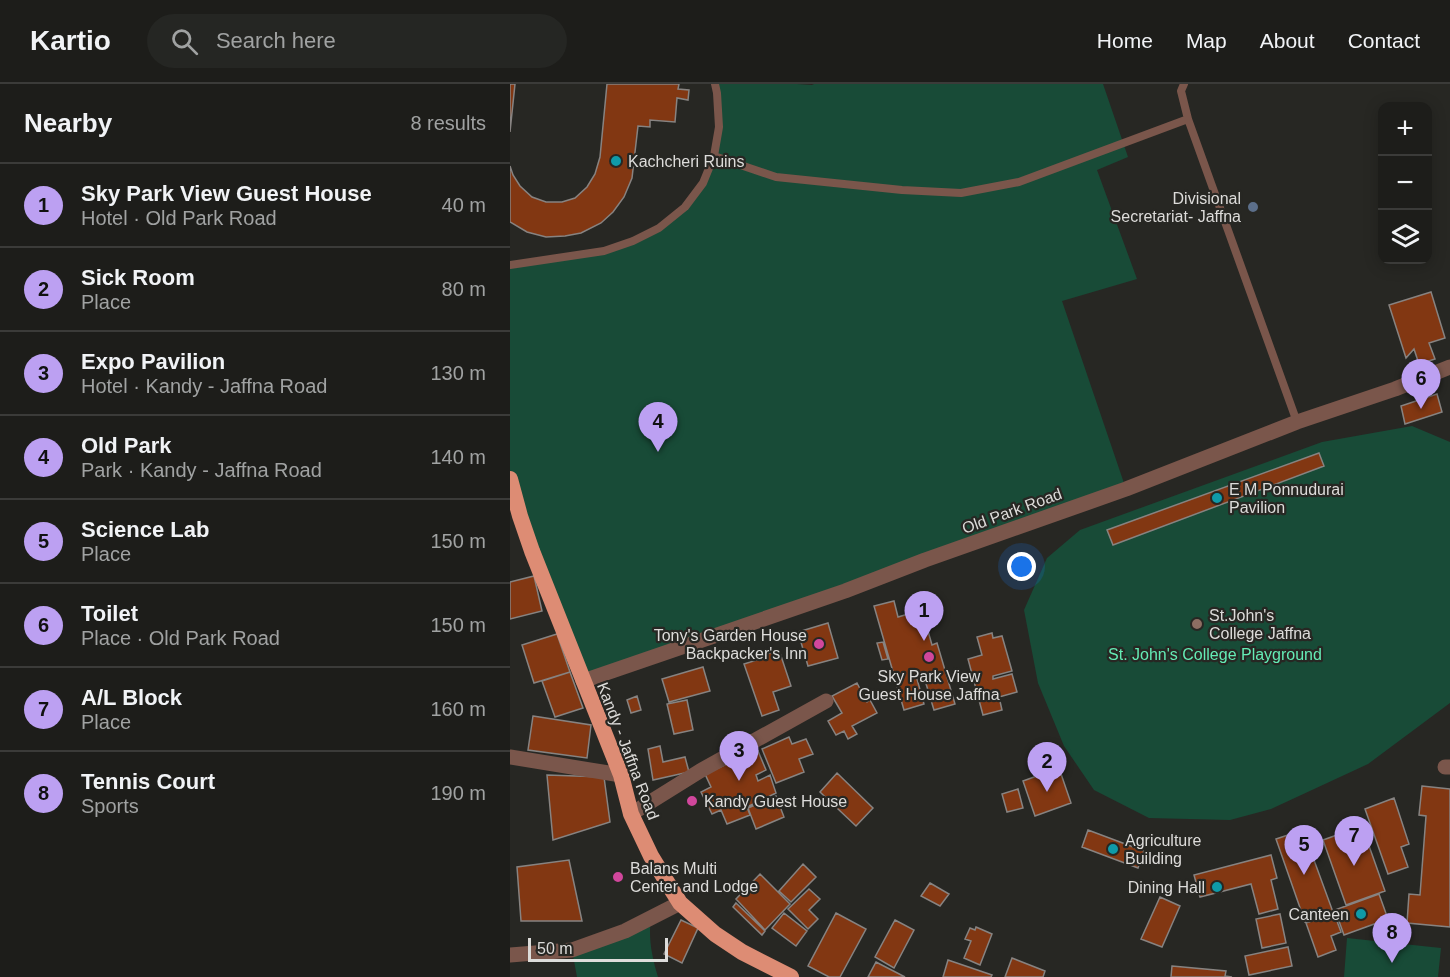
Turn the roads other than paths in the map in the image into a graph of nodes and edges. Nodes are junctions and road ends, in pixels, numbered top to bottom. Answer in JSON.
{"nodes":[{"id":1,"x":715,"y":84,"type":"edge"},
{"id":2,"x":1184,"y":84,"type":"edge"},
{"id":3,"x":1188,"y":119,"type":"junction"},
{"id":4,"x":714,"y":156,"type":"junction"},
{"id":5,"x":510,"y":265,"type":"edge"},
{"id":6,"x":1450,"y":367,"type":"edge"},
{"id":7,"x":1297,"y":422,"type":"junction"},
{"id":8,"x":510,"y":479,"type":"edge"},
{"id":9,"x":583,"y":681,"type":"junction"},
{"id":10,"x":826,"y":701,"type":"dead end"},
{"id":11,"x":510,"y":757,"type":"edge"},
{"id":12,"x":621,"y":775,"type":"junction"},
{"id":13,"x":631,"y":814,"type":"junction"},
{"id":14,"x":680,"y":903,"type":"junction"},
{"id":15,"x":510,"y":955,"type":"edge"},
{"id":16,"x":791,"y":977,"type":"edge"}],
"edges":[{"from":1,"to":4,"type":"lane"},
{"from":2,"to":3,"type":"lane"},
{"from":3,"to":4,"type":"lane"},
{"from":3,"to":7,"type":"lane"},
{"from":4,"to":5,"type":"lane"},
{"from":6,"to":7,"type":"street","name":"Old Park Road"},
{"from":7,"to":9,"type":"street","name":"Old Park Road"},
{"from":8,"to":9,"type":"highway","name":"Kandy - Jaffna Road"},
{"from":9,"to":12,"type":"highway","name":"Kandy - Jaffna Road"},
{"from":10,"to":13,"type":"street"},
{"from":11,"to":12,"type":"street"},
{"from":12,"to":13,"type":"highway","name":"Kandy - Jaffna Road"},
{"from":13,"to":14,"type":"highway","name":"Kandy - Jaffna Road"},
{"from":14,"to":15,"type":"street"},
{"from":14,"to":16,"type":"highway","name":"Kandy - Jaffna Road"}]}
